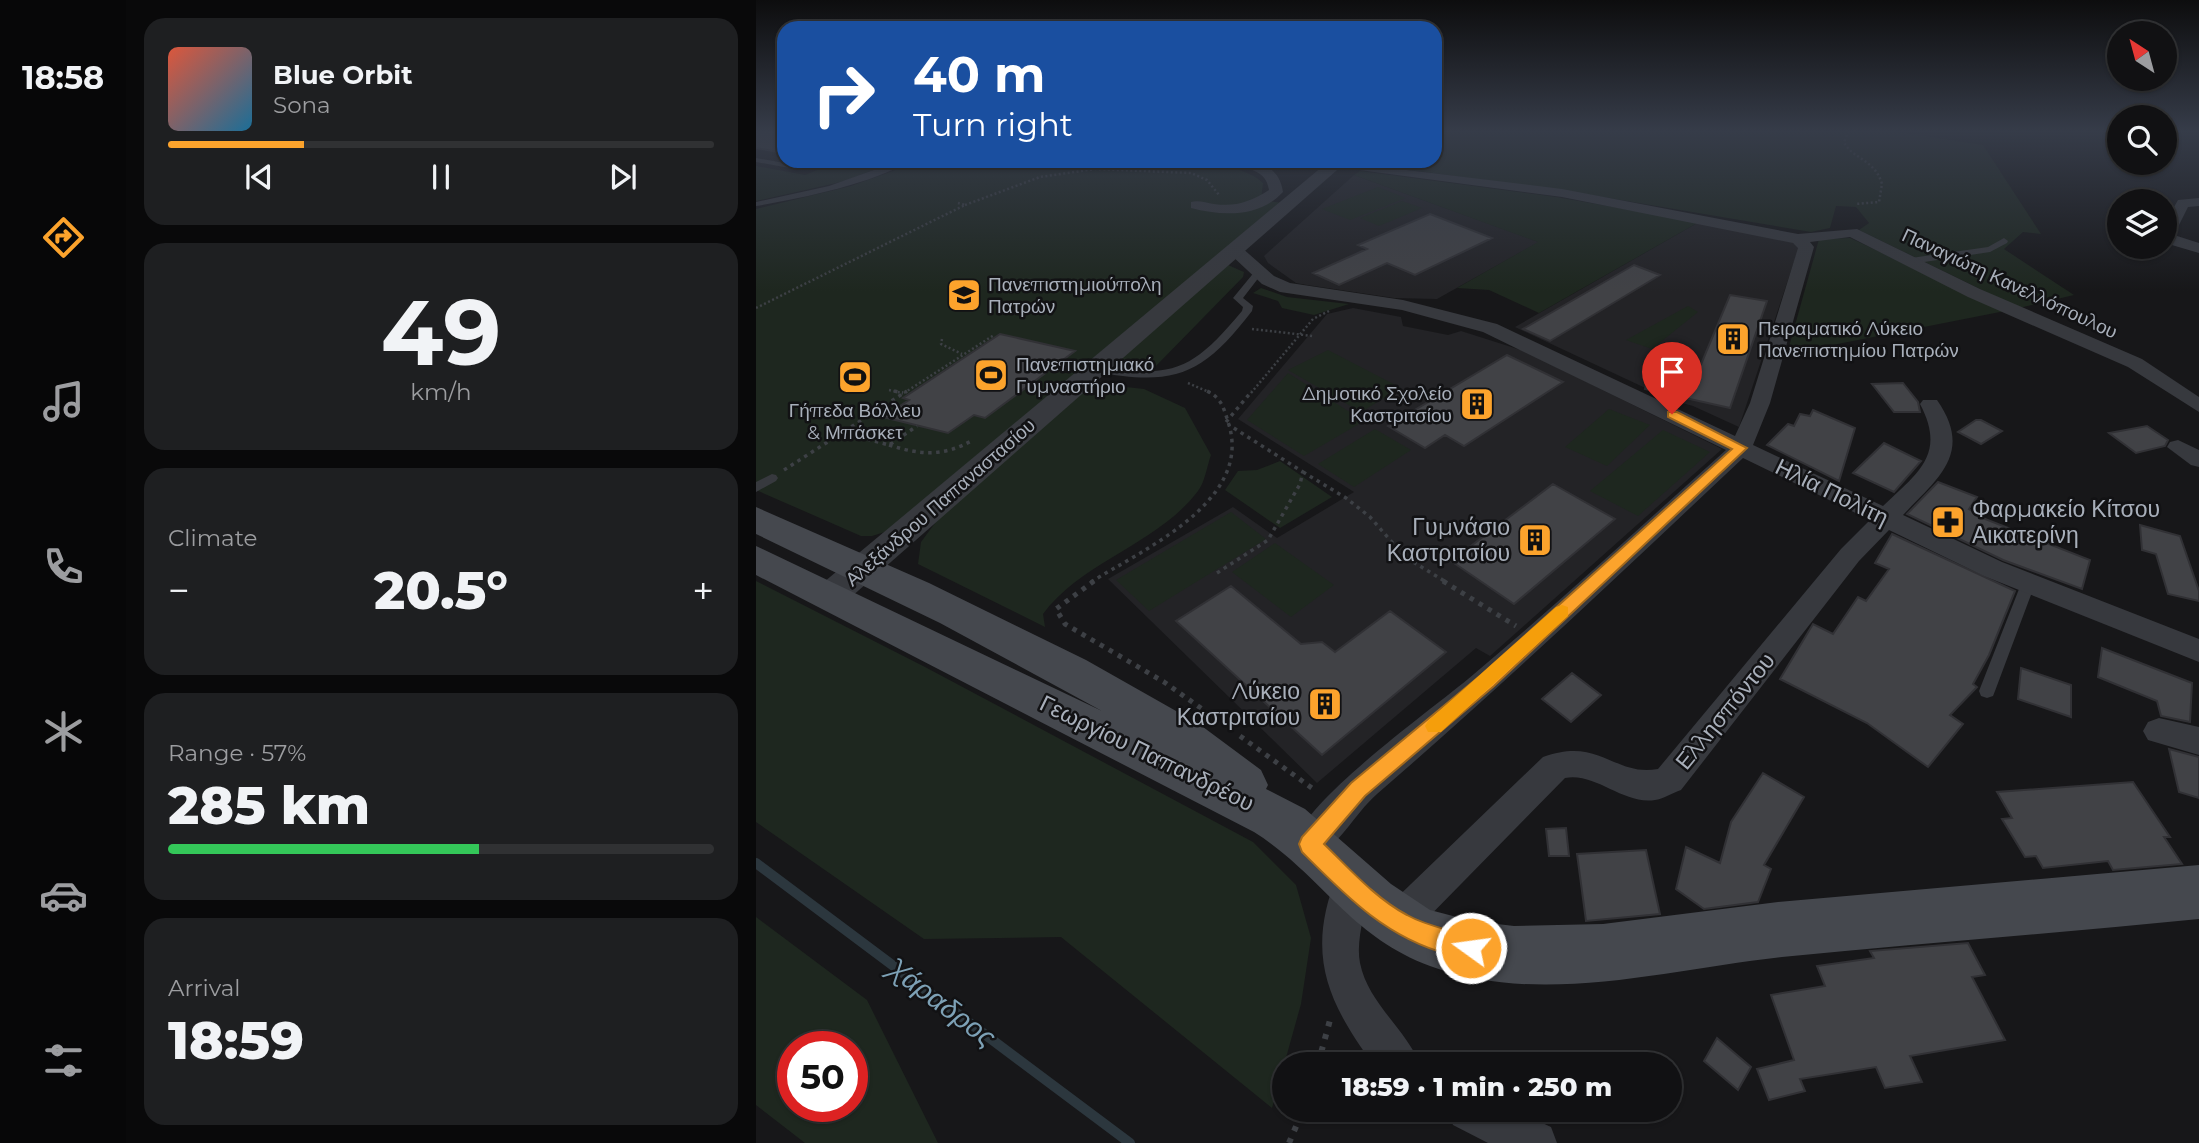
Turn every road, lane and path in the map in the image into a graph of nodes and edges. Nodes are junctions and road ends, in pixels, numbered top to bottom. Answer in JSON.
{"nodes":[{"id":1,"x":840,"y":184,"type":"edge"},
{"id":2,"x":1015,"y":184,"type":"edge"},
{"id":3,"x":1212,"y":184,"type":"edge"},
{"id":4,"x":1275,"y":184,"type":"edge"},
{"id":5,"x":1306,"y":184,"type":"edge"},
{"id":6,"x":1497,"y":184,"type":"edge"},
{"id":7,"x":1879,"y":184,"type":"edge"},
{"id":8,"x":2199,"y":202,"type":"edge"},
{"id":9,"x":756,"y":204,"type":"edge"},
{"id":10,"x":958,"y":204,"type":"dead end"},
{"id":11,"x":1855,"y":204,"type":"dead end"},
{"id":12,"x":965,"y":205,"type":"junction"},
{"id":13,"x":1196,"y":205,"type":"dead end"},
{"id":14,"x":1238,"y":211,"type":"junction"},
{"id":15,"x":1798,"y":239,"type":"junction"},
{"id":16,"x":2004,"y":241,"type":"dead end"},
{"id":17,"x":2199,"y":248,"type":"edge"},
{"id":18,"x":1235,"y":250,"type":"junction"},
{"id":19,"x":1911,"y":261,"type":"junction"},
{"id":20,"x":1259,"y":272,"type":"junction"},
{"id":21,"x":756,"y":309,"type":"edge"},
{"id":22,"x":1336,"y":310,"type":"dead end"},
{"id":23,"x":1234,"y":327,"type":"junction"},
{"id":24,"x":994,"y":334,"type":"dead end"},
{"id":25,"x":1300,"y":335,"type":"junction"},
{"id":26,"x":1313,"y":337,"type":"dead end"},
{"id":27,"x":942,"y":340,"type":"dead end"},
{"id":28,"x":963,"y":354,"type":"junction"},
{"id":29,"x":1095,"y":369,"type":"junction"},
{"id":30,"x":1171,"y":376,"type":"junction"},
{"id":31,"x":889,"y":390,"type":"dead end"},
{"id":32,"x":904,"y":393,"type":"junction"},
{"id":33,"x":1930,"y":404,"type":"dead end"},
{"id":34,"x":2199,"y":406,"type":"edge"},
{"id":35,"x":1226,"y":422,"type":"junction"},
{"id":36,"x":917,"y":426,"type":"dead end"},
{"id":37,"x":843,"y":432,"type":"junction"},
{"id":38,"x":2178,"y":447,"type":"dead end"},
{"id":39,"x":1741,"y":448,"type":"junction"},
{"id":40,"x":2199,"y":460,"type":"edge"},
{"id":41,"x":1303,"y":472,"type":"junction"},
{"id":42,"x":772,"y":478,"type":"joint"},
{"id":43,"x":756,"y":488,"type":"edge"},
{"id":44,"x":1884,"y":517,"type":"junction"},
{"id":45,"x":756,"y":519,"type":"edge"},
{"id":46,"x":756,"y":559,"type":"edge"},
{"id":47,"x":1217,"y":573,"type":"dead end"},
{"id":48,"x":846,"y":582,"type":"junction"},
{"id":49,"x":2028,"y":584,"type":"junction"},
{"id":50,"x":1521,"y":628,"type":"dead end"},
{"id":51,"x":2199,"y":651,"type":"edge"},
{"id":52,"x":1164,"y":682,"type":"dead end"},
{"id":53,"x":1987,"y":691,"type":"dead end"},
{"id":54,"x":2159,"y":731,"type":"dead end"},
{"id":55,"x":2199,"y":741,"type":"edge"},
{"id":56,"x":1309,"y":844,"type":"junction"},
{"id":57,"x":1352,"y":886,"type":"junction"},
{"id":58,"x":2199,"y":892,"type":"edge"},
{"id":59,"x":1397,"y":923,"type":"junction"},
{"id":60,"x":1390,"y":1052,"type":"edge"},
{"id":61,"x":1298,"y":1122,"type":"edge"},
{"id":62,"x":1492,"y":1122,"type":"edge"},
{"id":63,"x":1289,"y":1143,"type":"edge"},
{"id":64,"x":1535,"y":1143,"type":"edge"}],
"edges":[{"from":1,"to":9,"type":"lane"},
{"from":2,"to":12,"type":"path"},
{"from":3,"to":14,"type":"path"},
{"from":4,"to":14,"type":"street"},
{"from":5,"to":18,"type":"street","name":"Αλεξάνδρου Παπαναστασίου"},
{"from":6,"to":15,"type":"street","name":"Παναγιώτη Κανελλόπουλου"},
{"from":7,"to":11,"type":"path"},
{"from":8,"to":17,"type":"street"},
{"from":10,"to":12,"type":"path"},
{"from":12,"to":21,"type":"path"},
{"from":13,"to":14,"type":"street"},
{"from":15,"to":19,"type":"street","name":"Παναγιώτη Κανελλόπουλου"},
{"from":15,"to":39,"type":"street"},
{"from":16,"to":19,"type":"lane"},
{"from":18,"to":20,"type":"street","name":"Ηλία Πολίτη"},
{"from":18,"to":29,"type":"street","name":"Αλεξάνδρου Παπαναστασίου"},
{"from":19,"to":34,"type":"street","name":"Παναγιώτη Κανελλόπουλου"},
{"from":20,"to":23,"type":"lane"},
{"from":20,"to":39,"type":"street","name":"Ηλία Πολίτη"},
{"from":22,"to":25,"type":"path"},
{"from":23,"to":25,"type":"path"},
{"from":23,"to":30,"type":"lane"},
{"from":24,"to":28,"type":"path"},
{"from":25,"to":26,"type":"path"},
{"from":25,"to":35,"type":"path"},
{"from":27,"to":28,"type":"path"},
{"from":28,"to":32,"type":"path"},
{"from":29,"to":30,"type":"lane"},
{"from":29,"to":48,"type":"street","name":"Αλεξάνδρου Παπαναστασίου"},
{"from":30,"to":35,"type":"path"},
{"from":31,"to":32,"type":"path"},
{"from":32,"to":37,"type":"path"},
{"from":33,"to":44,"type":"street","name":"Ελλησπόντου"},
{"from":35,"to":41,"type":"path"},
{"from":35,"to":52,"type":"path"},
{"from":36,"to":37,"type":"path"},
{"from":37,"to":42,"type":"path"},
{"from":38,"to":40,"type":"street"},
{"from":39,"to":44,"type":"street","name":"Ηλία Πολίτη"},
{"from":39,"to":56,"type":"street"},
{"from":41,"to":47,"type":"path"},
{"from":41,"to":50,"type":"path"},
{"from":42,"to":43,"type":"lane"},
{"from":44,"to":49,"type":"street","name":"Ηλία Πολίτη"},
{"from":44,"to":59,"type":"street","name":"Ελλησπόντου"},
{"from":45,"to":48,"type":"main road","name":"Γεωργίου Παπανδρέου"},
{"from":46,"to":48,"type":"main road","name":"Γεωργίου Παπανδρέου"},
{"from":48,"to":56,"type":"main road","name":"Γεωργίου Παπανδρέου"},
{"from":49,"to":51,"type":"street","name":"Ηλία Πολίτη"},
{"from":49,"to":53,"type":"lane"},
{"from":54,"to":55,"type":"street"},
{"from":56,"to":57,"type":"main road","name":"Γεωργίου Παπανδρέου"},
{"from":57,"to":59,"type":"main road","name":"Γεωργίου Παπανδρέου"},
{"from":57,"to":60,"type":"street"},
{"from":58,"to":59,"type":"main road","name":"Γεωργίου Παπανδρέου"},
{"from":61,"to":63,"type":"path"},
{"from":62,"to":64,"type":"street"}]}
